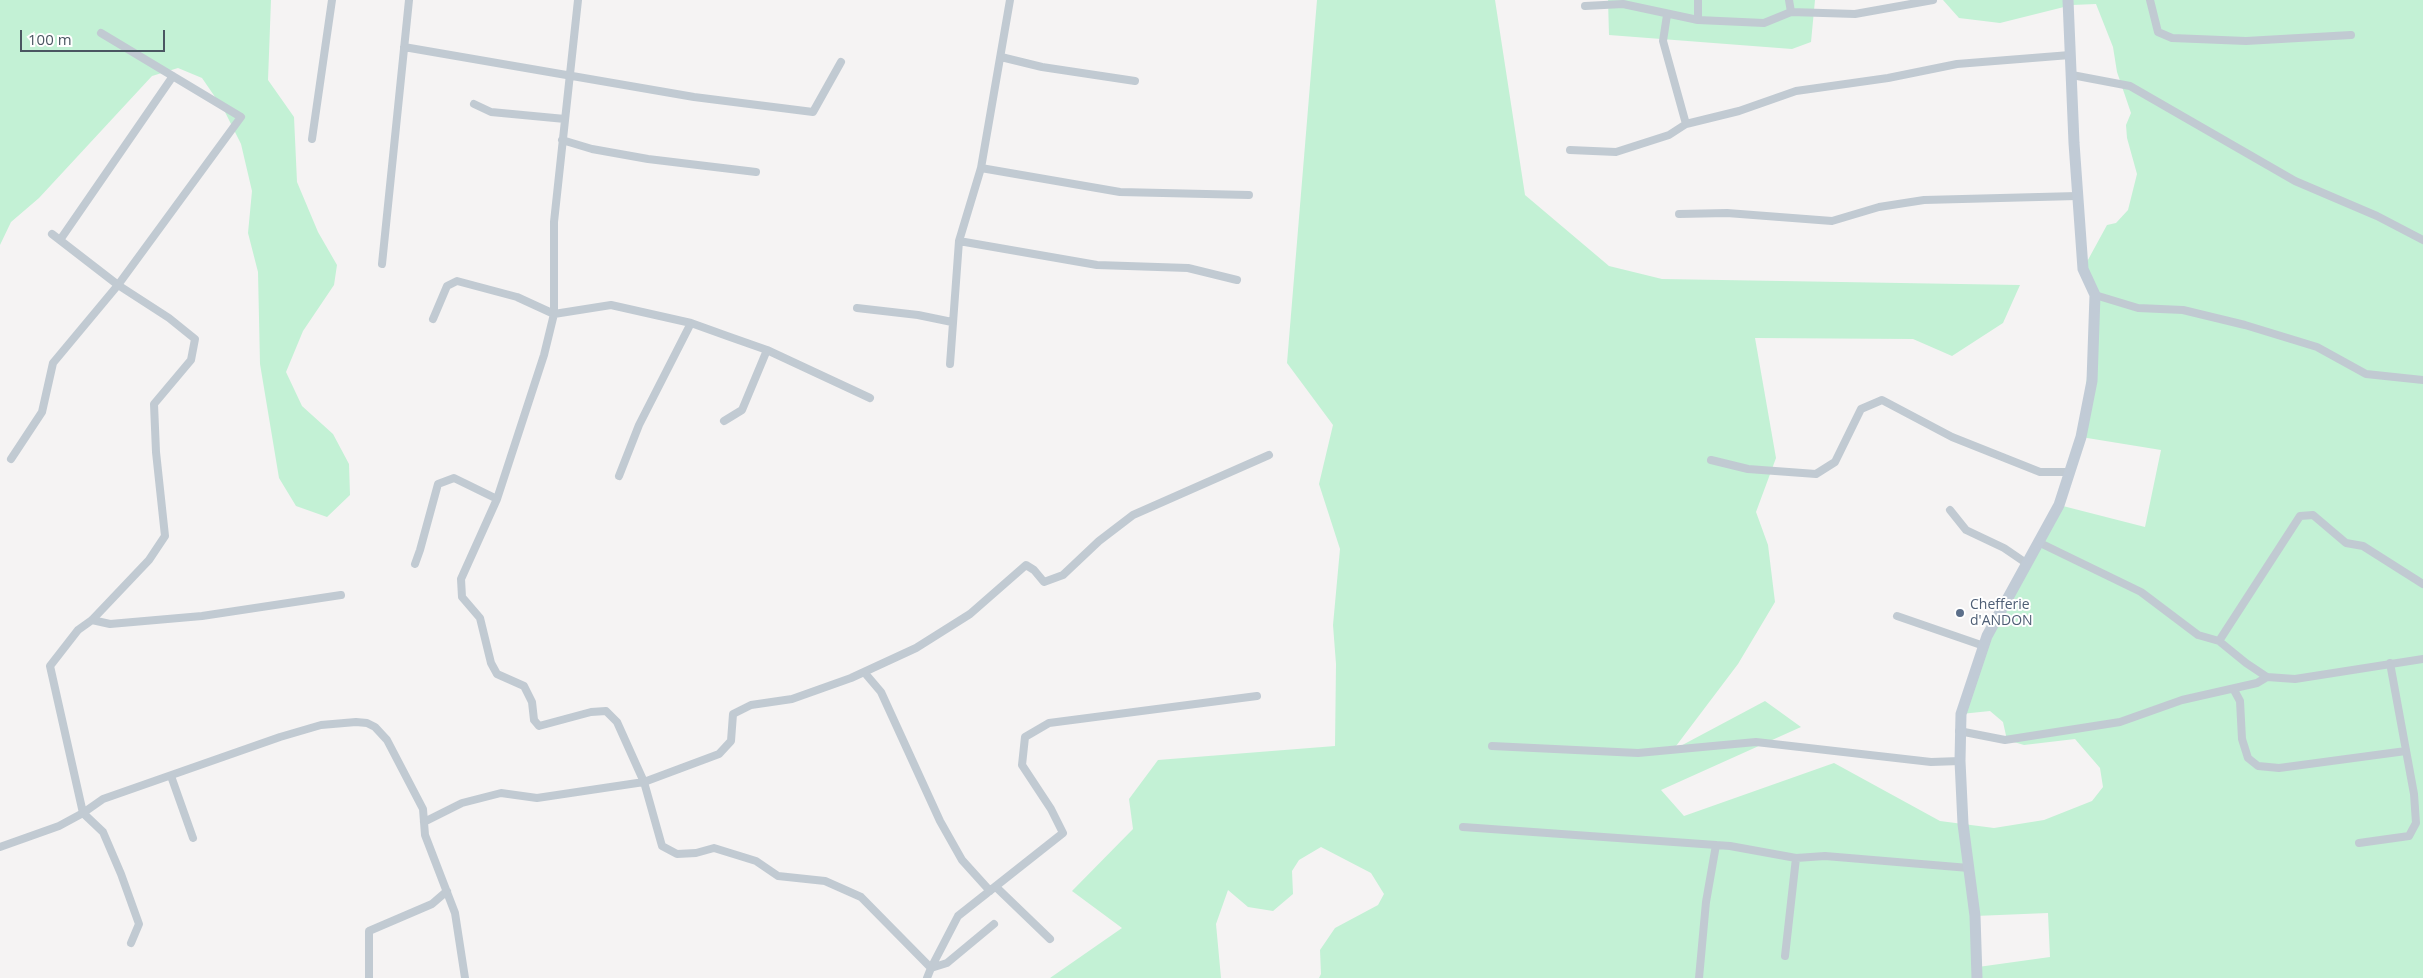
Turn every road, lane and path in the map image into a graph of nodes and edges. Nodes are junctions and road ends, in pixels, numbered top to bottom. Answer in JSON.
{"nodes":[{"id":1,"x":332,"y":0,"type":"edge"},
{"id":2,"x":409,"y":0,"type":"edge"},
{"id":3,"x":578,"y":0,"type":"edge"},
{"id":4,"x":1010,"y":0,"type":"edge"},
{"id":5,"x":1698,"y":0,"type":"edge"},
{"id":6,"x":1789,"y":0,"type":"edge"},
{"id":7,"x":1933,"y":0,"type":"edge"},
{"id":8,"x":2068,"y":0,"type":"edge"},
{"id":9,"x":2150,"y":0,"type":"edge"},
{"id":10,"x":1585,"y":6,"type":"dead end"},
{"id":11,"x":1791,"y":12,"type":"junction"},
{"id":12,"x":1667,"y":15,"type":"junction"},
{"id":13,"x":1698,"y":20,"type":"junction"},
{"id":14,"x":102,"y":33,"type":"dead end"},
{"id":15,"x":2351,"y":35,"type":"dead end"},
{"id":16,"x":404,"y":47,"type":"junction"},
{"id":17,"x":2070,"y":55,"type":"junction"},
{"id":18,"x":1001,"y":57,"type":"junction"},
{"id":19,"x":841,"y":62,"type":"dead end"},
{"id":20,"x":2072,"y":75,"type":"junction"},
{"id":21,"x":173,"y":76,"type":"junction"},
{"id":22,"x":569,"y":77,"type":"junction"},
{"id":23,"x":1135,"y":81,"type":"dead end"},
{"id":24,"x":474,"y":104,"type":"dead end"},
{"id":25,"x":565,"y":118,"type":"junction"},
{"id":26,"x":1686,"y":124,"type":"junction"},
{"id":27,"x":312,"y":140,"type":"dead end"},
{"id":28,"x":562,"y":140,"type":"junction"},
{"id":29,"x":1570,"y":150,"type":"dead end"},
{"id":30,"x":981,"y":168,"type":"junction"},
{"id":31,"x":756,"y":172,"type":"dead end"},
{"id":32,"x":1249,"y":195,"type":"dead end"},
{"id":33,"x":2078,"y":196,"type":"junction"},
{"id":34,"x":1679,"y":214,"type":"dead end"},
{"id":35,"x":52,"y":234,"type":"dead end"},
{"id":36,"x":60,"y":240,"type":"junction"},
{"id":37,"x":959,"y":240,"type":"junction"},
{"id":38,"x":2423,"y":240,"type":"edge"},
{"id":39,"x":382,"y":264,"type":"dead end"},
{"id":40,"x":1237,"y":280,"type":"dead end"},
{"id":41,"x":118,"y":285,"type":"junction"},
{"id":42,"x":2095,"y":295,"type":"junction"},
{"id":43,"x":857,"y":308,"type":"dead end"},
{"id":44,"x":554,"y":314,"type":"junction"},
{"id":45,"x":433,"y":319,"type":"dead end"},
{"id":46,"x":952,"y":322,"type":"junction"},
{"id":47,"x":691,"y":323,"type":"junction"},
{"id":48,"x":767,"y":350,"type":"junction"},
{"id":49,"x":950,"y":364,"type":"dead end"},
{"id":50,"x":2423,"y":380,"type":"edge"},
{"id":51,"x":870,"y":398,"type":"dead end"},
{"id":52,"x":724,"y":421,"type":"dead end"},
{"id":53,"x":1269,"y":455,"type":"dead end"},
{"id":54,"x":11,"y":459,"type":"dead end"},
{"id":55,"x":1711,"y":460,"type":"dead end"},
{"id":56,"x":2070,"y":472,"type":"junction"},
{"id":57,"x":620,"y":476,"type":"dead end"},
{"id":58,"x":497,"y":499,"type":"junction"},
{"id":59,"x":1950,"y":510,"type":"dead end"},
{"id":60,"x":2038,"y":542,"type":"junction"},
{"id":61,"x":2026,"y":563,"type":"junction"},
{"id":62,"x":415,"y":564,"type":"dead end"},
{"id":63,"x":2423,"y":584,"type":"edge"},
{"id":64,"x":341,"y":595,"type":"dead end"},
{"id":65,"x":1897,"y":616,"type":"dead end"},
{"id":66,"x":92,"y":620,"type":"junction"},
{"id":67,"x":2219,"y":641,"type":"junction"},
{"id":68,"x":1984,"y":646,"type":"junction"},
{"id":69,"x":2423,"y":659,"type":"edge"},
{"id":70,"x":2390,"y":664,"type":"junction"},
{"id":71,"x":864,"y":672,"type":"junction"},
{"id":72,"x":2267,"y":677,"type":"junction"},
{"id":73,"x":2234,"y":690,"type":"junction"},
{"id":74,"x":1257,"y":696,"type":"dead end"},
{"id":75,"x":1959,"y":731,"type":"junction"},
{"id":76,"x":1492,"y":746,"type":"dead end"},
{"id":77,"x":2406,"y":752,"type":"junction"},
{"id":78,"x":1960,"y":761,"type":"junction"},
{"id":79,"x":171,"y":776,"type":"junction"},
{"id":80,"x":644,"y":782,"type":"junction"},
{"id":81,"x":83,"y":813,"type":"junction"},
{"id":82,"x":424,"y":822,"type":"junction"},
{"id":83,"x":1463,"y":827,"type":"dead end"},
{"id":84,"x":193,"y":838,"type":"dead end"},
{"id":85,"x":2359,"y":844,"type":"dead end"},
{"id":86,"x":1716,"y":845,"type":"junction"},
{"id":87,"x":0,"y":846,"type":"edge"},
{"id":88,"x":1796,"y":858,"type":"junction"},
{"id":89,"x":1969,"y":868,"type":"junction"},
{"id":90,"x":993,"y":889,"type":"junction"},
{"id":91,"x":447,"y":891,"type":"junction"},
{"id":92,"x":994,"y":924,"type":"dead end"},
{"id":93,"x":1050,"y":939,"type":"dead end"},
{"id":94,"x":131,"y":944,"type":"dead end"},
{"id":95,"x":1785,"y":956,"type":"dead end"},
{"id":96,"x":931,"y":968,"type":"junction"},
{"id":97,"x":369,"y":978,"type":"edge"},
{"id":98,"x":465,"y":978,"type":"edge"},
{"id":99,"x":927,"y":978,"type":"edge"},
{"id":100,"x":1699,"y":978,"type":"edge"},
{"id":101,"x":1977,"y":978,"type":"edge"}],
"edges":[{"from":1,"to":27,"type":"street"},
{"from":2,"to":16,"type":"street"},
{"from":3,"to":22,"type":"street"},
{"from":4,"to":18,"type":"street"},
{"from":5,"to":13,"type":"street"},
{"from":6,"to":11,"type":"street"},
{"from":7,"to":11,"type":"street"},
{"from":8,"to":17,"type":"street"},
{"from":9,"to":15,"type":"street"},
{"from":10,"to":12,"type":"street"},
{"from":11,"to":13,"type":"street"},
{"from":12,"to":13,"type":"street"},
{"from":12,"to":26,"type":"street"},
{"from":14,"to":21,"type":"street"},
{"from":16,"to":22,"type":"street"},
{"from":16,"to":39,"type":"street"},
{"from":17,"to":20,"type":"street"},
{"from":17,"to":26,"type":"street"},
{"from":18,"to":23,"type":"street"},
{"from":18,"to":30,"type":"street"},
{"from":19,"to":22,"type":"street"},
{"from":20,"to":33,"type":"street"},
{"from":20,"to":38,"type":"street"},
{"from":21,"to":36,"type":"street"},
{"from":21,"to":41,"type":"street"},
{"from":22,"to":25,"type":"street"},
{"from":24,"to":25,"type":"street"},
{"from":25,"to":28,"type":"street"},
{"from":26,"to":29,"type":"street"},
{"from":28,"to":31,"type":"street"},
{"from":28,"to":44,"type":"street"},
{"from":30,"to":32,"type":"street"},
{"from":30,"to":37,"type":"street"},
{"from":33,"to":34,"type":"street"},
{"from":33,"to":42,"type":"street"},
{"from":35,"to":36,"type":"street"},
{"from":36,"to":41,"type":"street"},
{"from":37,"to":40,"type":"street"},
{"from":37,"to":46,"type":"street"},
{"from":41,"to":54,"type":"street"},
{"from":41,"to":66,"type":"street"},
{"from":42,"to":50,"type":"street"},
{"from":42,"to":56,"type":"street"},
{"from":43,"to":46,"type":"street"},
{"from":44,"to":45,"type":"street"},
{"from":44,"to":47,"type":"street"},
{"from":44,"to":58,"type":"street"},
{"from":46,"to":49,"type":"street"},
{"from":47,"to":48,"type":"street"},
{"from":47,"to":57,"type":"street"},
{"from":48,"to":51,"type":"street"},
{"from":48,"to":52,"type":"street"},
{"from":53,"to":71,"type":"street"},
{"from":55,"to":56,"type":"street"},
{"from":56,"to":60,"type":"street"},
{"from":58,"to":62,"type":"street"},
{"from":58,"to":80,"type":"street"},
{"from":59,"to":61,"type":"street"},
{"from":60,"to":61,"type":"street"},
{"from":60,"to":67,"type":"street"},
{"from":61,"to":68,"type":"street"},
{"from":63,"to":67,"type":"street"},
{"from":64,"to":66,"type":"street"},
{"from":65,"to":68,"type":"street"},
{"from":66,"to":81,"type":"street"},
{"from":67,"to":72,"type":"street"},
{"from":68,"to":75,"type":"street"},
{"from":69,"to":70,"type":"street"},
{"from":70,"to":72,"type":"street"},
{"from":70,"to":77,"type":"street"},
{"from":71,"to":80,"type":"street"},
{"from":71,"to":90,"type":"street"},
{"from":72,"to":73,"type":"street"},
{"from":73,"to":75,"type":"street"},
{"from":73,"to":77,"type":"street"},
{"from":74,"to":90,"type":"street"},
{"from":75,"to":78,"type":"street"},
{"from":76,"to":78,"type":"street"},
{"from":77,"to":85,"type":"street"},
{"from":78,"to":89,"type":"street"},
{"from":79,"to":81,"type":"street"},
{"from":79,"to":82,"type":"street"},
{"from":79,"to":84,"type":"street"},
{"from":80,"to":82,"type":"street"},
{"from":80,"to":96,"type":"street"},
{"from":81,"to":87,"type":"street"},
{"from":81,"to":94,"type":"street"},
{"from":82,"to":91,"type":"street"},
{"from":83,"to":86,"type":"street"},
{"from":86,"to":88,"type":"street"},
{"from":86,"to":100,"type":"street"},
{"from":88,"to":89,"type":"street"},
{"from":88,"to":95,"type":"street"},
{"from":89,"to":101,"type":"street"},
{"from":90,"to":93,"type":"street"},
{"from":90,"to":96,"type":"street"},
{"from":91,"to":97,"type":"street"},
{"from":91,"to":98,"type":"street"},
{"from":92,"to":96,"type":"street"},
{"from":96,"to":99,"type":"street"}]}
